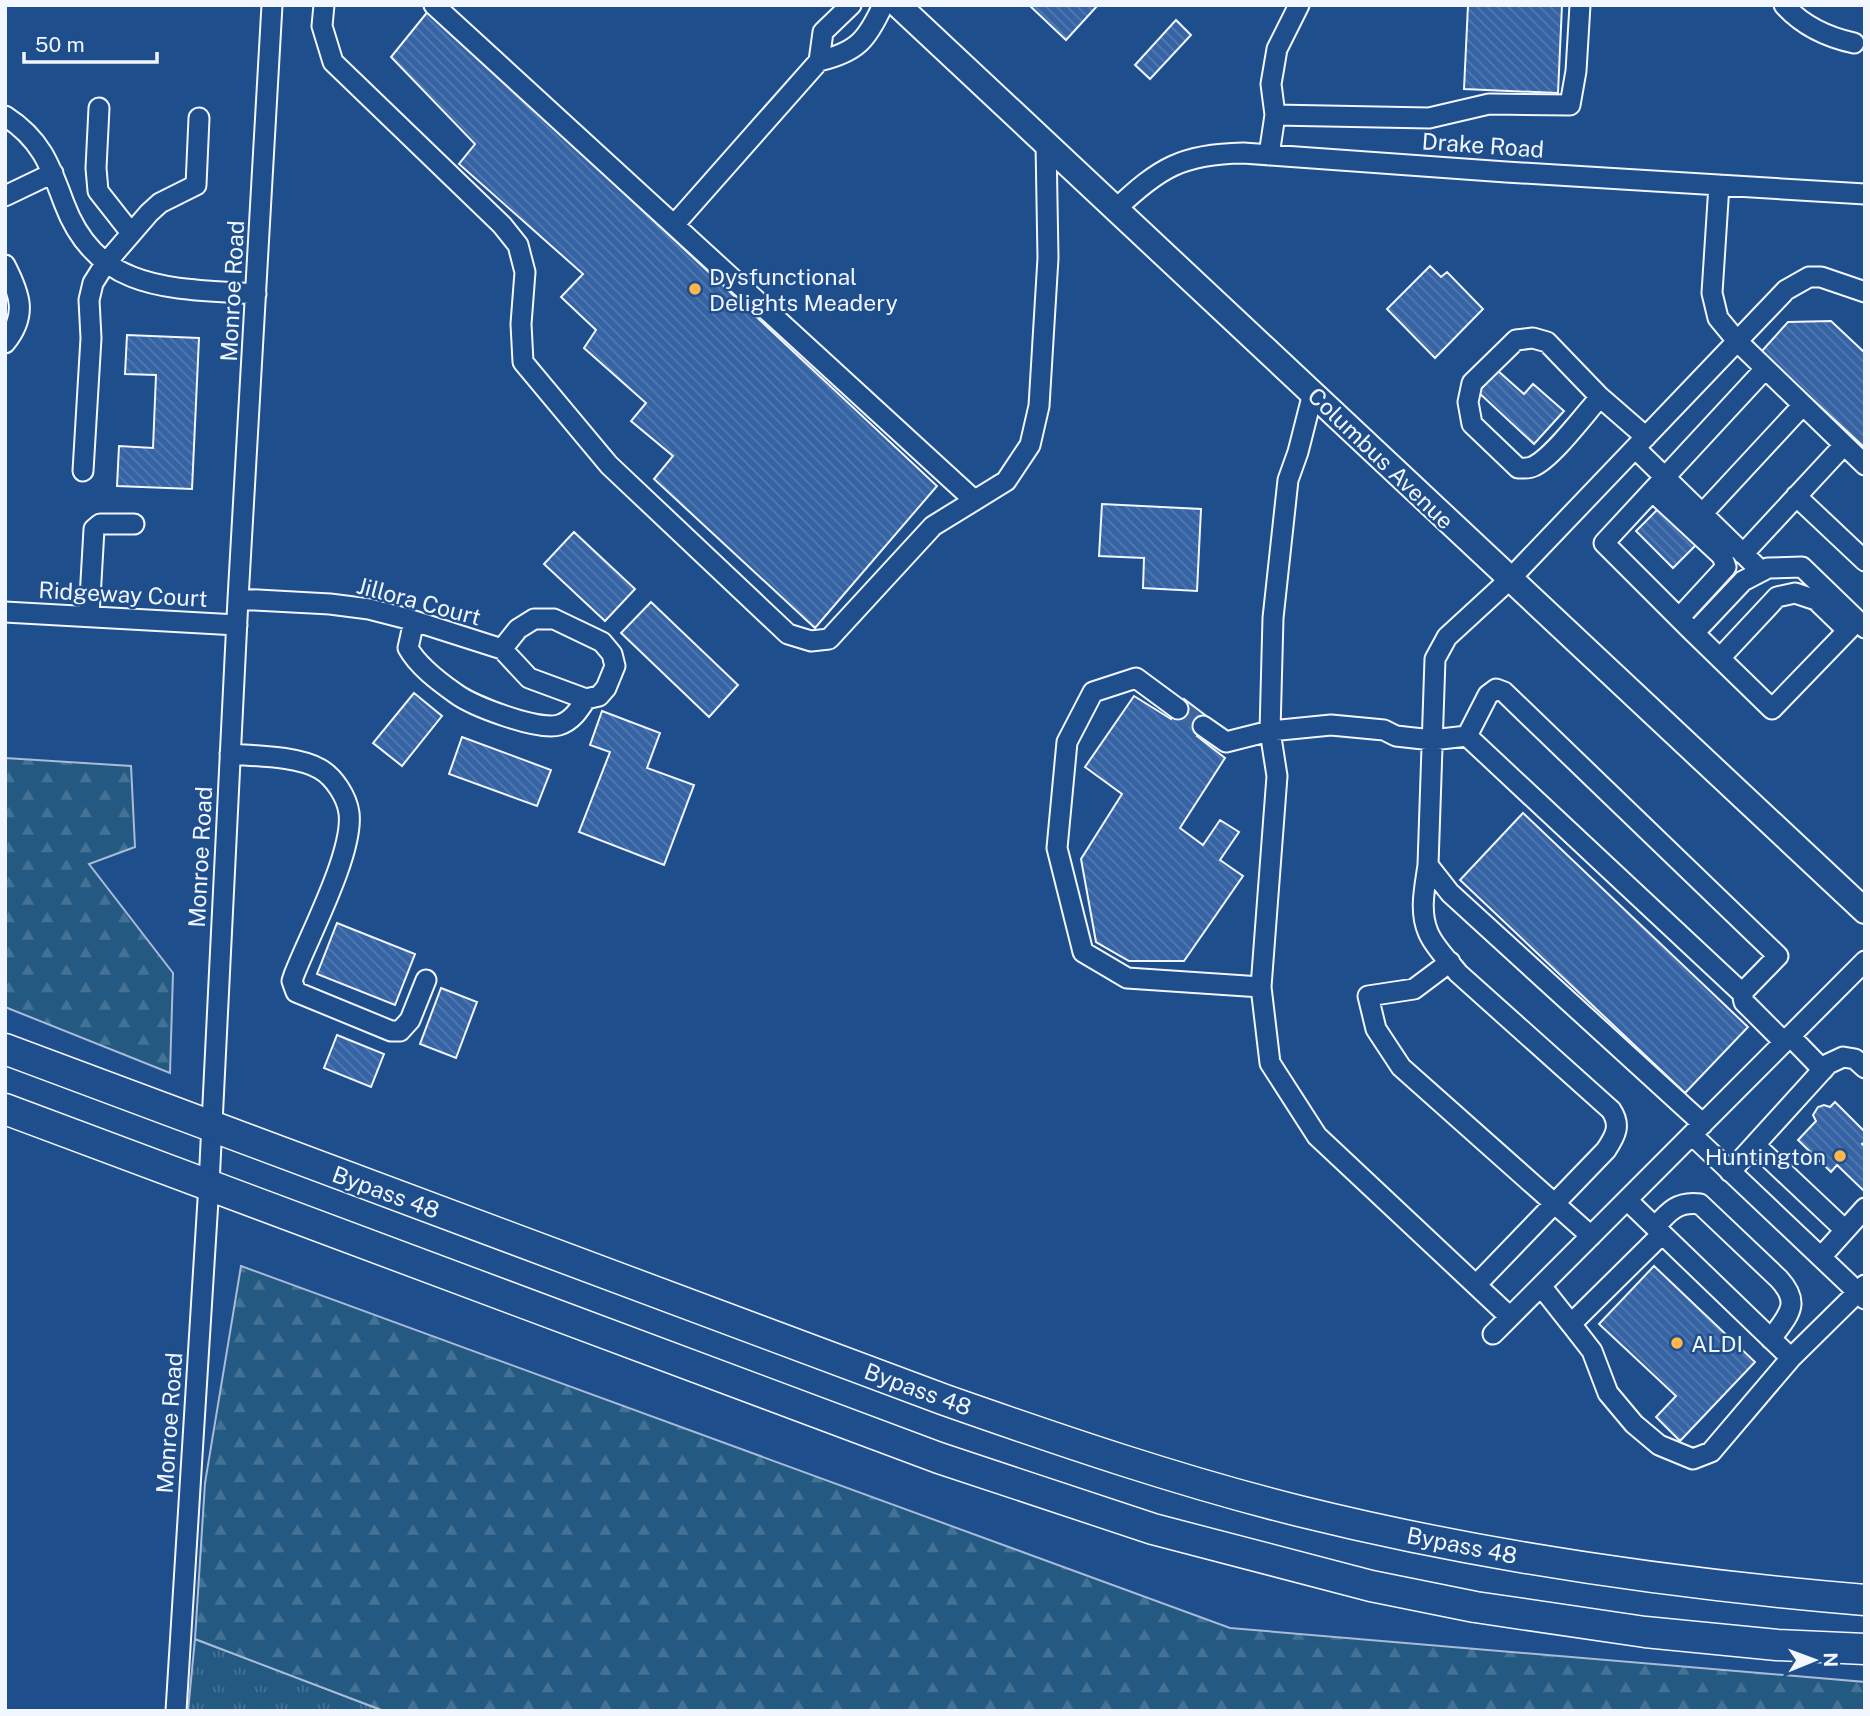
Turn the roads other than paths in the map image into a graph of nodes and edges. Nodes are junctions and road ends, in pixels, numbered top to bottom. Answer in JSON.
{"nodes":[{"id":1,"x":272,"y":5,"type":"edge"},
{"id":2,"x":324,"y":5,"type":"edge"},
{"id":3,"x":434,"y":5,"type":"edge"},
{"id":4,"x":851,"y":5,"type":"edge"},
{"id":5,"x":883,"y":5,"type":"edge"},
{"id":6,"x":898,"y":5,"type":"edge"},
{"id":7,"x":1299,"y":5,"type":"edge"},
{"id":8,"x":1580,"y":5,"type":"edge"},
{"id":9,"x":1784,"y":5,"type":"edge"},
{"id":10,"x":1854,"y":43,"type":"dead end"},
{"id":11,"x":819,"y":61,"type":"junction"},
{"id":12,"x":99,"y":108,"type":"dead end"},
{"id":13,"x":1275,"y":115,"type":"junction"},
{"id":14,"x":5,"y":116,"type":"edge"},
{"id":15,"x":199,"y":118,"type":"dead end"},
{"id":16,"x":1046,"y":144,"type":"junction"},
{"id":17,"x":1269,"y":155,"type":"junction"},
{"id":18,"x":53,"y":173,"type":"junction"},
{"id":19,"x":1719,"y":185,"type":"junction"},
{"id":20,"x":1865,"y":194,"type":"edge"},
{"id":21,"x":5,"y":196,"type":"edge"},
{"id":22,"x":1116,"y":209,"type":"junction"},
{"id":23,"x":674,"y":225,"type":"junction"},
{"id":24,"x":131,"y":233,"type":"junction"},
{"id":25,"x":105,"y":264,"type":"junction"},
{"id":26,"x":5,"y":265,"type":"edge"},
{"id":27,"x":1865,"y":292,"type":"edge"},
{"id":28,"x":256,"y":294,"type":"junction"},
{"id":29,"x":1737,"y":341,"type":"junction"},
{"id":30,"x":5,"y":343,"type":"edge"},
{"id":31,"x":1765,"y":369,"type":"junction"},
{"id":32,"x":1313,"y":393,"type":"junction"},
{"id":33,"x":1600,"y":397,"type":"junction"},
{"id":34,"x":1803,"y":405,"type":"junction"},
{"id":35,"x":1640,"y":443,"type":"junction"},
{"id":36,"x":1844,"y":444,"type":"junction"},
{"id":37,"x":1865,"y":465,"type":"edge"},
{"id":38,"x":83,"y":471,"type":"dead end"},
{"id":39,"x":1658,"y":484,"type":"junction"},
{"id":40,"x":1796,"y":496,"type":"junction"},
{"id":41,"x":974,"y":500,"type":"junction"},
{"id":42,"x":1702,"y":514,"type":"junction"},
{"id":43,"x":134,"y":524,"type":"dead end"},
{"id":44,"x":1743,"y":554,"type":"junction"},
{"id":45,"x":1865,"y":561,"type":"edge"},
{"id":46,"x":1761,"y":571,"type":"junction"},
{"id":47,"x":1509,"y":580,"type":"junction"},
{"id":48,"x":238,"y":599,"type":"junction"},
{"id":49,"x":5,"y":612,"type":"edge"},
{"id":50,"x":89,"y":616,"type":"junction"},
{"id":51,"x":1679,"y":618,"type":"junction"},
{"id":52,"x":414,"y":621,"type":"junction"},
{"id":53,"x":237,"y":625,"type":"junction"},
{"id":54,"x":1856,"y":626,"type":"edge"},
{"id":55,"x":1694,"y":633,"type":"junction"},
{"id":56,"x":502,"y":649,"type":"junction"},
{"id":57,"x":1720,"y":658,"type":"junction"},
{"id":58,"x":586,"y":699,"type":"junction"},
{"id":59,"x":1178,"y":709,"type":"tunnel mouth"},
{"id":60,"x":1203,"y":726,"type":"tunnel mouth"},
{"id":61,"x":1270,"y":731,"type":"junction"},
{"id":62,"x":1467,"y":736,"type":"junction"},
{"id":63,"x":1432,"y":740,"type":"junction"},
{"id":64,"x":230,"y":754,"type":"junction"},
{"id":65,"x":1427,"y":865,"type":"junction"},
{"id":66,"x":1865,"y":911,"type":"edge"},
{"id":67,"x":1865,"y":961,"type":"edge"},
{"id":68,"x":1450,"y":962,"type":"junction"},
{"id":69,"x":426,"y":980,"type":"dead end"},
{"id":70,"x":1261,"y":987,"type":"junction"},
{"id":71,"x":1742,"y":993,"type":"junction"},
{"id":72,"x":1787,"y":1039,"type":"junction"},
{"id":73,"x":5,"y":1049,"type":"edge"},
{"id":74,"x":1865,"y":1068,"type":"edge"},
{"id":75,"x":1823,"y":1070,"type":"junction"},
{"id":76,"x":5,"y":1109,"type":"edge"},
{"id":77,"x":212,"y":1127,"type":"junction"},
{"id":78,"x":1698,"y":1129,"type":"junction"},
{"id":79,"x":1755,"y":1145,"type":"junction"},
{"id":80,"x":1730,"y":1172,"type":"junction"},
{"id":81,"x":209,"y":1184,"type":"junction"},
{"id":82,"x":1627,"y":1200,"type":"junction"},
{"id":83,"x":1555,"y":1204,"type":"junction"},
{"id":84,"x":1865,"y":1208,"type":"edge"},
{"id":85,"x":1845,"y":1230,"type":"junction"},
{"id":86,"x":1658,"y":1231,"type":"junction"},
{"id":87,"x":1591,"y":1236,"type":"junction"},
{"id":88,"x":1821,"y":1257,"type":"junction"},
{"id":89,"x":1476,"y":1285,"type":"junction"},
{"id":90,"x":1541,"y":1286,"type":"junction"},
{"id":91,"x":1862,"y":1292,"type":"edge"},
{"id":92,"x":1510,"y":1317,"type":"junction"},
{"id":93,"x":1571,"y":1324,"type":"junction"},
{"id":94,"x":1493,"y":1334,"type":"dead end"},
{"id":95,"x":1771,"y":1339,"type":"junction"},
{"id":96,"x":1791,"y":1358,"type":"junction"},
{"id":97,"x":1865,"y":1600,"type":"edge"},
{"id":98,"x":1865,"y":1649,"type":"edge"},
{"id":99,"x":176,"y":1711,"type":"edge"}],
"edges":[{"from":1,"to":28,"type":"street","name":"Monroe Road"},
{"from":2,"to":41,"type":"street"},
{"from":3,"to":23,"type":"street"},
{"from":4,"to":11,"type":"street"},
{"from":5,"to":11,"type":"street"},
{"from":6,"to":16,"type":"main road","name":"Columbus Avenue"},
{"from":7,"to":13,"type":"street"},
{"from":8,"to":13,"type":"street"},
{"from":9,"to":10,"type":"street"},
{"from":11,"to":23,"type":"street"},
{"from":12,"to":24,"type":"street"},
{"from":13,"to":17,"type":"street"},
{"from":14,"to":18,"type":"street"},
{"from":15,"to":24,"type":"street"},
{"from":16,"to":22,"type":"main road","name":"Columbus Avenue"},
{"from":16,"to":41,"type":"street"},
{"from":17,"to":19,"type":"street","name":"Drake Road"},
{"from":17,"to":22,"type":"street","name":"Drake Road"},
{"from":18,"to":21,"type":"street"},
{"from":18,"to":25,"type":"street"},
{"from":19,"to":20,"type":"street","name":"Drake Road"},
{"from":19,"to":29,"type":"street"},
{"from":22,"to":32,"type":"main road","name":"Columbus Avenue"},
{"from":23,"to":41,"type":"street"},
{"from":24,"to":25,"type":"street"},
{"from":25,"to":28,"type":"street"},
{"from":25,"to":38,"type":"street"},
{"from":26,"to":30,"type":"street"},
{"from":27,"to":29,"type":"street"},
{"from":28,"to":48,"type":"street","name":"Monroe Road"},
{"from":29,"to":31,"type":"street"},
{"from":29,"to":35,"type":"street"},
{"from":31,"to":34,"type":"street"},
{"from":31,"to":39,"type":"street"},
{"from":32,"to":47,"type":"main road","name":"Columbus Avenue"},
{"from":32,"to":61,"type":"street"},
{"from":33,"to":33,"type":"street"},
{"from":33,"to":35,"type":"street"},
{"from":34,"to":36,"type":"street"},
{"from":34,"to":42,"type":"street"},
{"from":35,"to":39,"type":"street"},
{"from":35,"to":47,"type":"street"},
{"from":36,"to":37,"type":"street"},
{"from":36,"to":40,"type":"street"},
{"from":39,"to":42,"type":"street"},
{"from":39,"to":51,"type":"street"},
{"from":39,"to":51,"type":"street"},
{"from":40,"to":44,"type":"street"},
{"from":40,"to":45,"type":"street"},
{"from":42,"to":44,"type":"street"},
{"from":43,"to":50,"type":"street"},
{"from":44,"to":46,"type":"street"},
{"from":46,"to":54,"type":"street"},
{"from":46,"to":55,"type":"street"},
{"from":47,"to":63,"type":"street"},
{"from":47,"to":66,"type":"main road","name":"Columbus Avenue"},
{"from":48,"to":52,"type":"street","name":"Jillora Court"},
{"from":48,"to":53,"type":"street","name":"Monroe Road"},
{"from":49,"to":50,"type":"street","name":"Ridgeway Court"},
{"from":50,"to":53,"type":"street","name":"Ridgeway Court"},
{"from":51,"to":55,"type":"street"},
{"from":52,"to":56,"type":"street","name":"Jillora Court"},
{"from":52,"to":58,"type":"street"},
{"from":53,"to":64,"type":"street","name":"Monroe Road"},
{"from":54,"to":57,"type":"street"},
{"from":54,"to":57,"type":"street"},
{"from":55,"to":57,"type":"street"},
{"from":56,"to":58,"type":"street"},
{"from":56,"to":58,"type":"street"},
{"from":59,"to":70,"type":"street"},
{"from":60,"to":61,"type":"street"},
{"from":61,"to":63,"type":"street"},
{"from":61,"to":70,"type":"street"},
{"from":62,"to":63,"type":"street"},
{"from":62,"to":71,"type":"street"},
{"from":62,"to":71,"type":"street"},
{"from":63,"to":65,"type":"street"},
{"from":64,"to":69,"type":"street"},
{"from":64,"to":77,"type":"street","name":"Monroe Road"},
{"from":65,"to":68,"type":"street"},
{"from":65,"to":78,"type":"street"},
{"from":67,"to":72,"type":"street"},
{"from":68,"to":83,"type":"street"},
{"from":68,"to":83,"type":"street"},
{"from":70,"to":89,"type":"street"},
{"from":71,"to":72,"type":"street"},
{"from":72,"to":75,"type":"street"},
{"from":72,"to":78,"type":"street"},
{"from":73,"to":77,"type":"highway","name":"Bypass 48"},
{"from":74,"to":75,"type":"street"},
{"from":75,"to":79,"type":"street"},
{"from":76,"to":81,"type":"highway"},
{"from":77,"to":81,"type":"street","name":"Monroe Road"},
{"from":77,"to":97,"type":"highway","name":"Bypass 48"},
{"from":78,"to":80,"type":"street"},
{"from":78,"to":82,"type":"street"},
{"from":79,"to":80,"type":"street"},
{"from":79,"to":85,"type":"street"},
{"from":80,"to":88,"type":"street"},
{"from":81,"to":98,"type":"highway"},
{"from":81,"to":99,"type":"street","name":"Monroe Road"},
{"from":82,"to":86,"type":"street"},
{"from":82,"to":87,"type":"street"},
{"from":83,"to":87,"type":"street"},
{"from":83,"to":89,"type":"street"},
{"from":84,"to":85,"type":"street"},
{"from":85,"to":88,"type":"street"},
{"from":86,"to":93,"type":"street"},
{"from":86,"to":95,"type":"street"},
{"from":86,"to":95,"type":"street"},
{"from":87,"to":90,"type":"street"},
{"from":88,"to":91,"type":"street"},
{"from":89,"to":92,"type":"street"},
{"from":90,"to":92,"type":"street"},
{"from":90,"to":93,"type":"street"},
{"from":91,"to":96,"type":"street"},
{"from":92,"to":94,"type":"street"},
{"from":93,"to":96,"type":"street"},
{"from":95,"to":96,"type":"street"}]}
